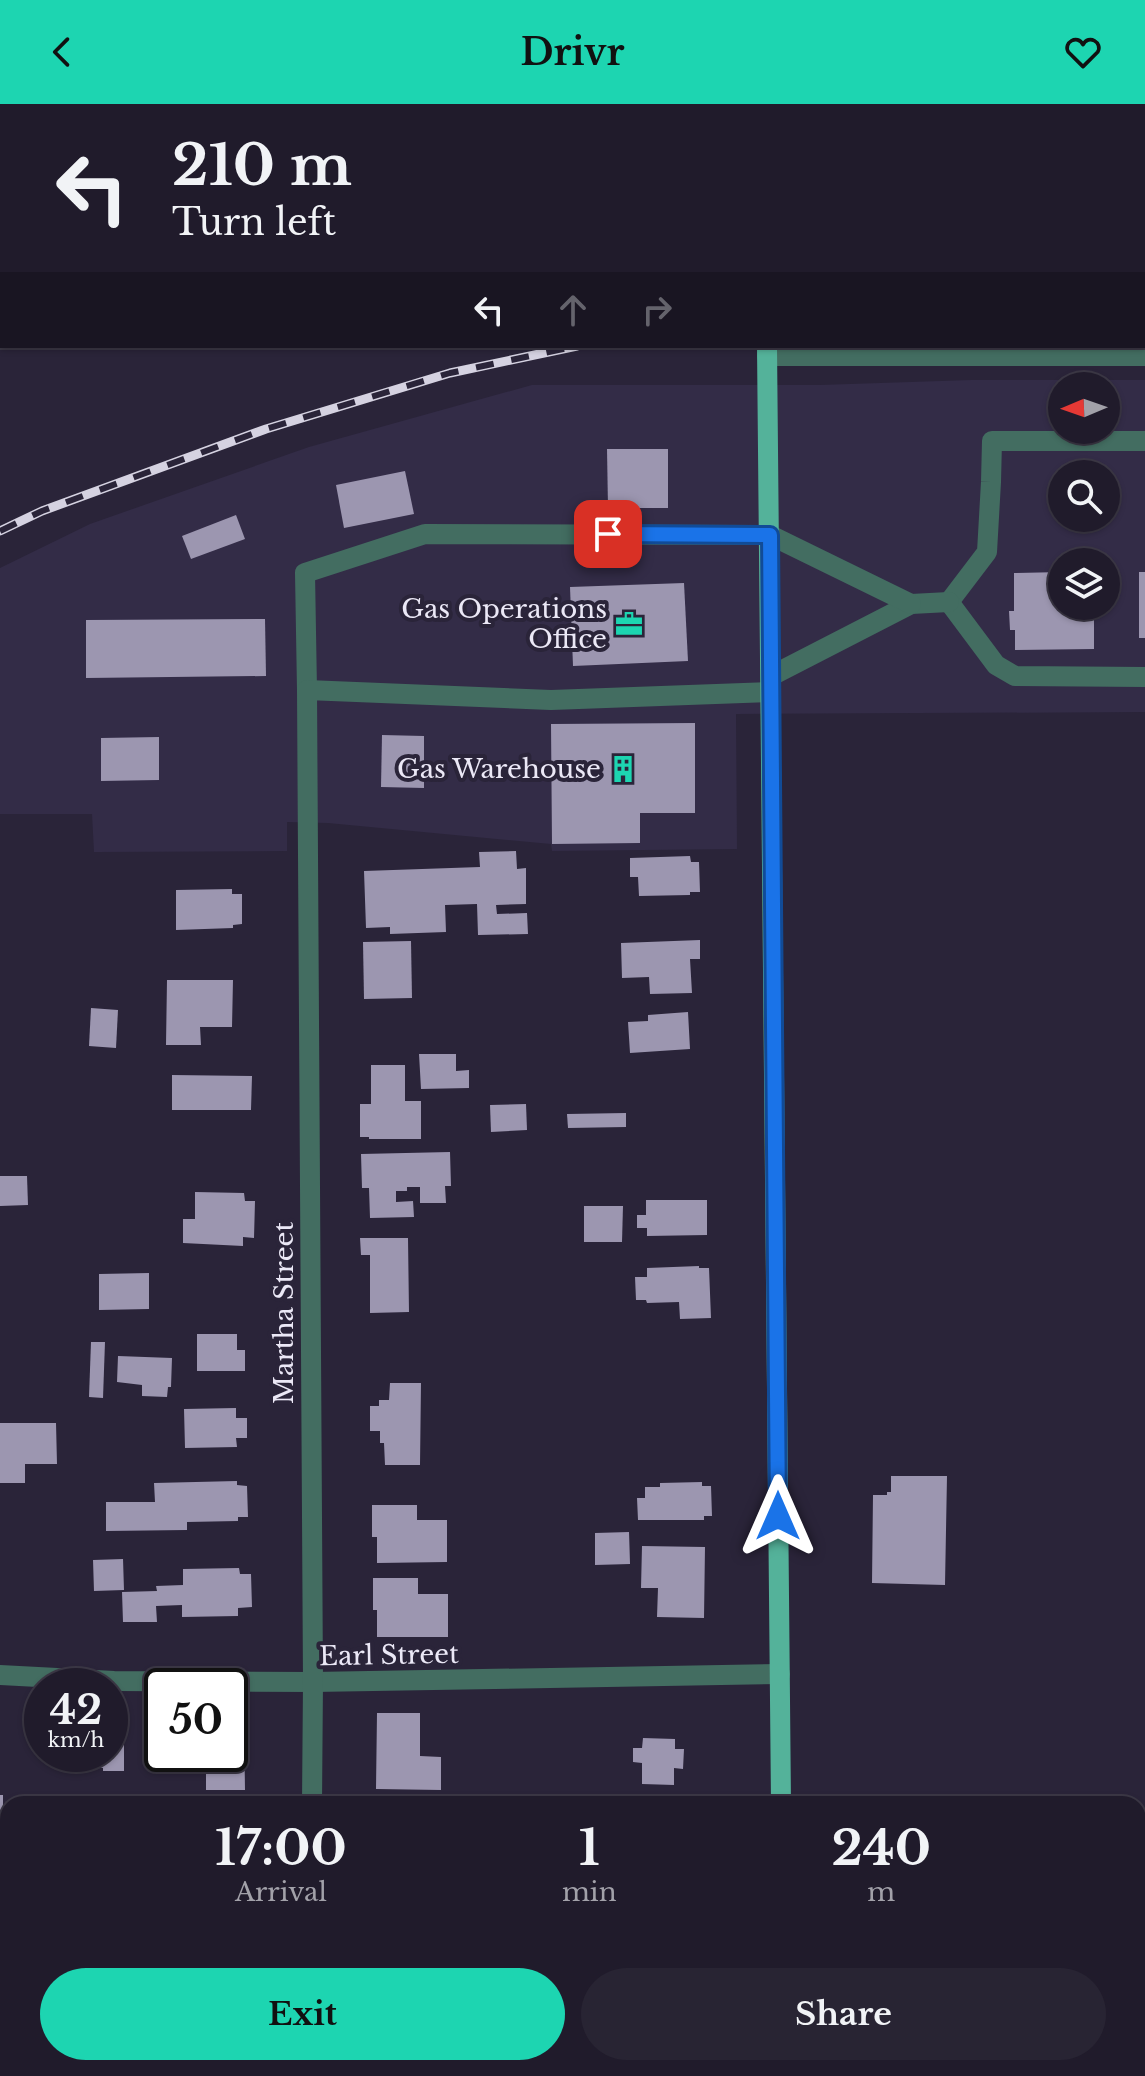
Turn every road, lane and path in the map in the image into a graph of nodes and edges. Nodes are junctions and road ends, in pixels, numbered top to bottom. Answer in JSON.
{"nodes":[{"id":1,"x":767,"y":351,"type":"edge"},
{"id":2,"x":1145,"y":356,"type":"edge"},
{"id":3,"x":1145,"y":441,"type":"edge"},
{"id":4,"x":770,"y":535,"type":"junction"},
{"id":5,"x":949,"y":602,"type":"junction"},
{"id":6,"x":911,"y":604,"type":"junction"},
{"id":7,"x":1145,"y":677,"type":"edge"},
{"id":8,"x":771,"y":684,"type":"junction"},
{"id":9,"x":307,"y":690,"type":"junction"},
{"id":10,"x":780,"y":1674,"type":"junction"},
{"id":11,"x":0,"y":1675,"type":"edge"},
{"id":12,"x":313,"y":1682,"type":"junction"},
{"id":13,"x":312,"y":1796,"type":"edge"},
{"id":14,"x":781,"y":1796,"type":"edge"}],
"edges":[{"from":1,"to":2,"type":"street"},
{"from":1,"to":4,"type":"main road"},
{"from":3,"to":5,"type":"street"},
{"from":4,"to":6,"type":"street"},
{"from":4,"to":8,"type":"main road"},
{"from":4,"to":9,"type":"street","name":"Martha Street"},
{"from":5,"to":6,"type":"street"},
{"from":5,"to":7,"type":"street"},
{"from":6,"to":8,"type":"street"},
{"from":8,"to":9,"type":"street"},
{"from":8,"to":10,"type":"main road"},
{"from":9,"to":12,"type":"street","name":"Martha Street"},
{"from":10,"to":12,"type":"street","name":"Earl Street"},
{"from":10,"to":14,"type":"main road"},
{"from":11,"to":12,"type":"street","name":"Earl Street"},
{"from":12,"to":13,"type":"street","name":"Martha Street"}]}
